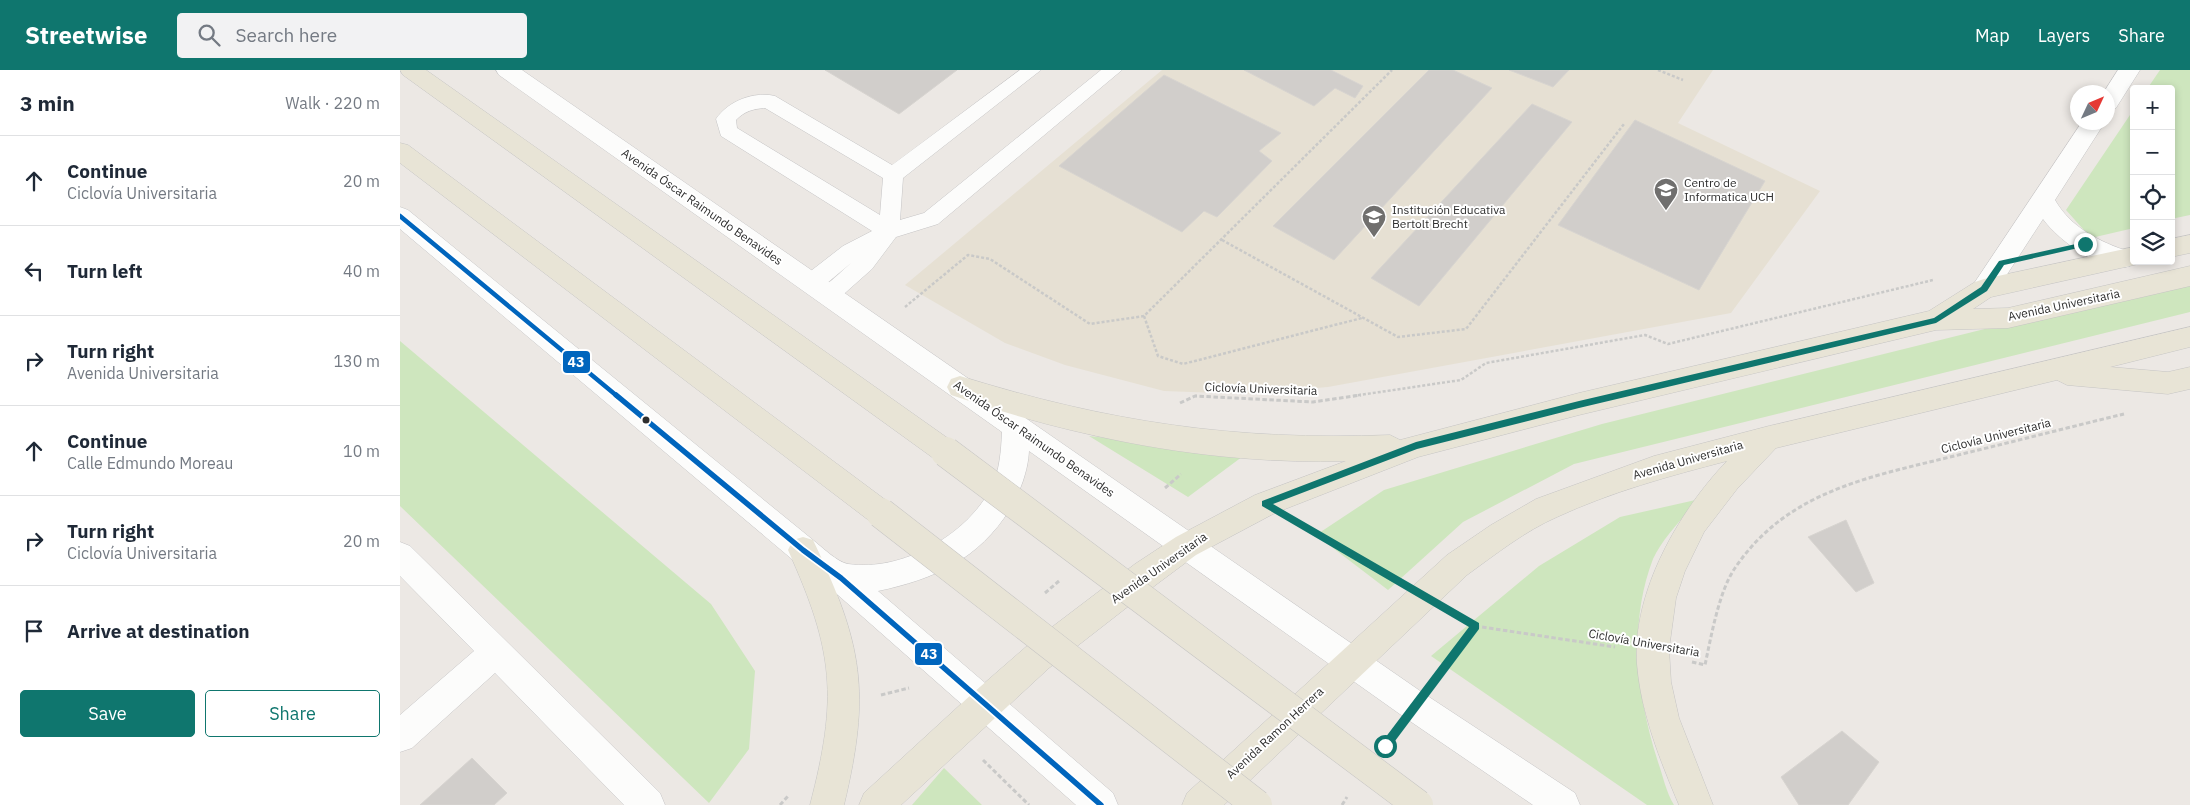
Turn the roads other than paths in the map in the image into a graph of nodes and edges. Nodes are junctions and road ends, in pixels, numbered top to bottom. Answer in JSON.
{"nodes":[{"id":1,"x":411,"y":70,"type":"edge"},
{"id":2,"x":507,"y":70,"type":"edge"},
{"id":3,"x":1032,"y":70,"type":"edge"},
{"id":4,"x":1113,"y":70,"type":"edge"},
{"id":5,"x":2129,"y":70,"type":"edge"},
{"id":6,"x":2115,"y":91,"type":"edge"},
{"id":7,"x":2089,"y":130,"type":"edge"},
{"id":8,"x":400,"y":151,"type":"edge"},
{"id":9,"x":893,"y":176,"type":"junction"},
{"id":10,"x":2043,"y":200,"type":"junction"},
{"id":11,"x":400,"y":216,"type":"edge"},
{"id":12,"x":889,"y":231,"type":"junction"},
{"id":13,"x":2190,"y":244,"type":"edge"},
{"id":14,"x":2175,"y":247,"type":"edge"},
{"id":15,"x":2128,"y":258,"type":"edge"},
{"id":16,"x":2190,"y":276,"type":"edge"},
{"id":17,"x":820,"y":289,"type":"junction"},
{"id":18,"x":1984,"y":289,"type":"junction"},
{"id":19,"x":1936,"y":320,"type":"junction"},
{"id":20,"x":2190,"y":337,"type":"edge"},
{"id":21,"x":2046,"y":372,"type":"junction"},
{"id":22,"x":2190,"y":378,"type":"edge"},
{"id":23,"x":960,"y":387,"type":"junction"},
{"id":24,"x":1016,"y":426,"type":"junction"},
{"id":25,"x":1769,"y":438,"type":"junction"},
{"id":26,"x":1416,"y":446,"type":"junction"},
{"id":27,"x":1186,"y":546,"type":"junction"},
{"id":28,"x":803,"y":550,"type":"junction"},
{"id":29,"x":400,"y":556,"type":"edge"},
{"id":30,"x":841,"y":578,"type":"junction"},
{"id":31,"x":496,"y":652,"type":"junction"},
{"id":32,"x":1352,"y":661,"type":"junction"},
{"id":33,"x":984,"y":704,"type":"junction"},
{"id":34,"x":400,"y":736,"type":"edge"},
{"id":35,"x":648,"y":805,"type":"edge"},
{"id":36,"x":827,"y":805,"type":"edge"},
{"id":37,"x":876,"y":805,"type":"edge"},
{"id":38,"x":1101,"y":805,"type":"edge"},
{"id":39,"x":1199,"y":805,"type":"edge"},
{"id":40,"x":1257,"y":805,"type":"edge"},
{"id":41,"x":1418,"y":805,"type":"edge"},
{"id":42,"x":1563,"y":805,"type":"edge"},
{"id":43,"x":1696,"y":805,"type":"edge"}],
"edges":[{"from":1,"to":41,"type":"main road","bridge":true},
{"from":2,"to":17,"type":"main road","name":"Avenida Óscar Raimundo Benavides"},
{"from":3,"to":9,"type":"lane"},
{"from":4,"to":12,"type":"lane"},
{"from":5,"to":6,"type":"main road"},
{"from":7,"to":10,"type":"main road"},
{"from":8,"to":40,"type":"main road","bridge":true},
{"from":9,"to":12,"type":"lane"},
{"from":9,"to":12,"type":"lane"},
{"from":10,"to":15,"type":"main road"},
{"from":10,"to":18,"type":"main road"},
{"from":11,"to":28,"type":"main road"},
{"from":12,"to":17,"type":"lane"},
{"from":13,"to":14,"type":"main road"},
{"from":15,"to":18,"type":"main road","name":"Avenida Universitaria"},
{"from":16,"to":19,"type":"main road","name":"Avenida Universitaria"},
{"from":17,"to":23,"type":"main road","name":"Avenida Óscar Raimundo Benavides"},
{"from":18,"to":19,"type":"main road","name":"Avenida Universitaria"},
{"from":19,"to":26,"type":"main road","name":"Avenida Universitaria"},
{"from":20,"to":21,"type":"main road","name":"Avenida Universitaria"},
{"from":21,"to":22,"type":"main road","name":"Avenida Universitaria"},
{"from":21,"to":25,"type":"main road","name":"Avenida Universitaria"},
{"from":23,"to":24,"type":"main road","name":"Avenida Óscar Raimundo Benavides"},
{"from":23,"to":26,"type":"main road"},
{"from":24,"to":27,"type":"main road","name":"Avenida Óscar Raimundo Benavides"},
{"from":24,"to":30,"type":"main road"},
{"from":25,"to":32,"type":"main road","name":"Avenida Universitaria"},
{"from":25,"to":43,"type":"main road"},
{"from":26,"to":27,"type":"main road","name":"Avenida Universitaria"},
{"from":27,"to":32,"type":"main road","name":"Avenida Óscar Raimundo Benavides"},
{"from":27,"to":33,"type":"main road","name":"Avenida Universitaria"},
{"from":28,"to":30,"type":"main road"},
{"from":28,"to":36,"type":"main road"},
{"from":29,"to":31,"type":"main road"},
{"from":30,"to":33,"type":"main road"},
{"from":31,"to":34,"type":"main road"},
{"from":31,"to":35,"type":"main road"},
{"from":32,"to":39,"type":"main road","name":"Avenida Ramon Herrera"},
{"from":32,"to":42,"type":"main road","name":"Avenida Óscar Raimundo Benavides"},
{"from":33,"to":37,"type":"main road"},
{"from":33,"to":38,"type":"main road"}]}
